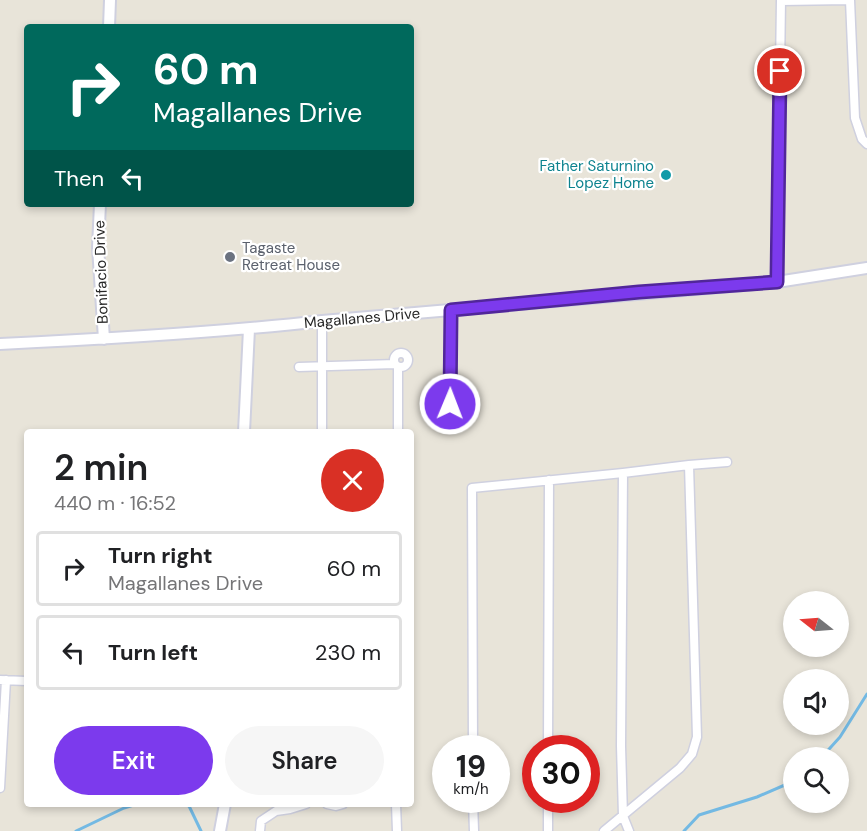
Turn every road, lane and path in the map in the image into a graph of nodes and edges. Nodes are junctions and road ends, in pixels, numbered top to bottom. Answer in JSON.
{"nodes":[{"id":1,"x":110,"y":0,"type":"edge"},
{"id":2,"x":781,"y":0,"type":"edge"},
{"id":3,"x":849,"y":0,"type":"edge"},
{"id":4,"x":109,"y":24,"type":"edge"},
{"id":5,"x":867,"y":144,"type":"edge"},
{"id":6,"x":100,"y":207,"type":"edge"},
{"id":7,"x":867,"y":268,"type":"edge"},
{"id":8,"x":777,"y":282,"type":"junction"},
{"id":9,"x":451,"y":310,"type":"junction"},
{"id":10,"x":322,"y":321,"type":"junction"},
{"id":11,"x":249,"y":329,"type":"junction"},
{"id":12,"x":104,"y":339,"type":"junction"},
{"id":13,"x":0,"y":344,"type":"edge"},
{"id":14,"x":300,"y":367,"type":"dead end"},
{"id":15,"x":322,"y":367,"type":"junction"},
{"id":16,"x":450,"y":425,"type":"dead end"},
{"id":17,"x":244,"y":429,"type":"edge"},
{"id":18,"x":322,"y":429,"type":"edge"},
{"id":19,"x":398,"y":429,"type":"edge"},
{"id":20,"x":727,"y":462,"type":"dead end"},
{"id":21,"x":689,"y":465,"type":"junction"},
{"id":22,"x":623,"y":473,"type":"junction"},
{"id":23,"x":549,"y":480,"type":"junction"},
{"id":24,"x":3,"y":680,"type":"edge"},
{"id":25,"x":24,"y":681,"type":"edge"},
{"id":26,"x":473,"y":735,"type":"edge"},
{"id":27,"x":548,"y":735,"type":"edge"},
{"id":28,"x":0,"y":773,"type":"edge"},
{"id":29,"x":0,"y":788,"type":"edge"},
{"id":30,"x":224,"y":807,"type":"edge"},
{"id":31,"x":296,"y":807,"type":"edge"},
{"id":32,"x":396,"y":807,"type":"edge"},
{"id":33,"x":473,"y":813,"type":"edge"},
{"id":34,"x":548,"y":813,"type":"edge"},
{"id":35,"x":622,"y":816,"type":"junction"},
{"id":36,"x":220,"y":831,"type":"edge"},
{"id":37,"x":260,"y":831,"type":"edge"},
{"id":38,"x":397,"y":831,"type":"edge"},
{"id":39,"x":474,"y":831,"type":"edge"},
{"id":40,"x":548,"y":831,"type":"edge"},
{"id":41,"x":604,"y":831,"type":"edge"},
{"id":42,"x":629,"y":831,"type":"edge"}],
"edges":[{"from":1,"to":4,"type":"street"},
{"from":2,"to":3,"type":"street"},
{"from":2,"to":8,"type":"street"},
{"from":3,"to":5,"type":"street"},
{"from":6,"to":12,"type":"street","name":"Bonifacio Drive"},
{"from":7,"to":8,"type":"street","name":"Magallanes Drive"},
{"from":8,"to":9,"type":"street","name":"Magallanes Drive"},
{"from":9,"to":10,"type":"street","name":"Magallanes Drive"},
{"from":9,"to":16,"type":"street"},
{"from":10,"to":11,"type":"street","name":"Magallanes Drive"},
{"from":10,"to":15,"type":"street"},
{"from":11,"to":12,"type":"street","name":"Magallanes Drive"},
{"from":11,"to":17,"type":"street"},
{"from":12,"to":13,"type":"street","name":"Magallanes Drive"},
{"from":14,"to":15,"type":"street"},
{"from":15,"to":18,"type":"street"},
{"from":15,"to":19,"type":"street"},
{"from":20,"to":21,"type":"street"},
{"from":21,"to":22,"type":"street"},
{"from":21,"to":35,"type":"street"},
{"from":22,"to":23,"type":"street"},
{"from":22,"to":35,"type":"street"},
{"from":23,"to":26,"type":"street"},
{"from":23,"to":27,"type":"street"},
{"from":24,"to":25,"type":"street"},
{"from":24,"to":28,"type":"street"},
{"from":28,"to":29,"type":"street"},
{"from":30,"to":36,"type":"street"},
{"from":31,"to":37,"type":"street"},
{"from":32,"to":38,"type":"street"},
{"from":33,"to":39,"type":"street"},
{"from":34,"to":40,"type":"street"},
{"from":35,"to":41,"type":"street"},
{"from":35,"to":42,"type":"street"}]}
